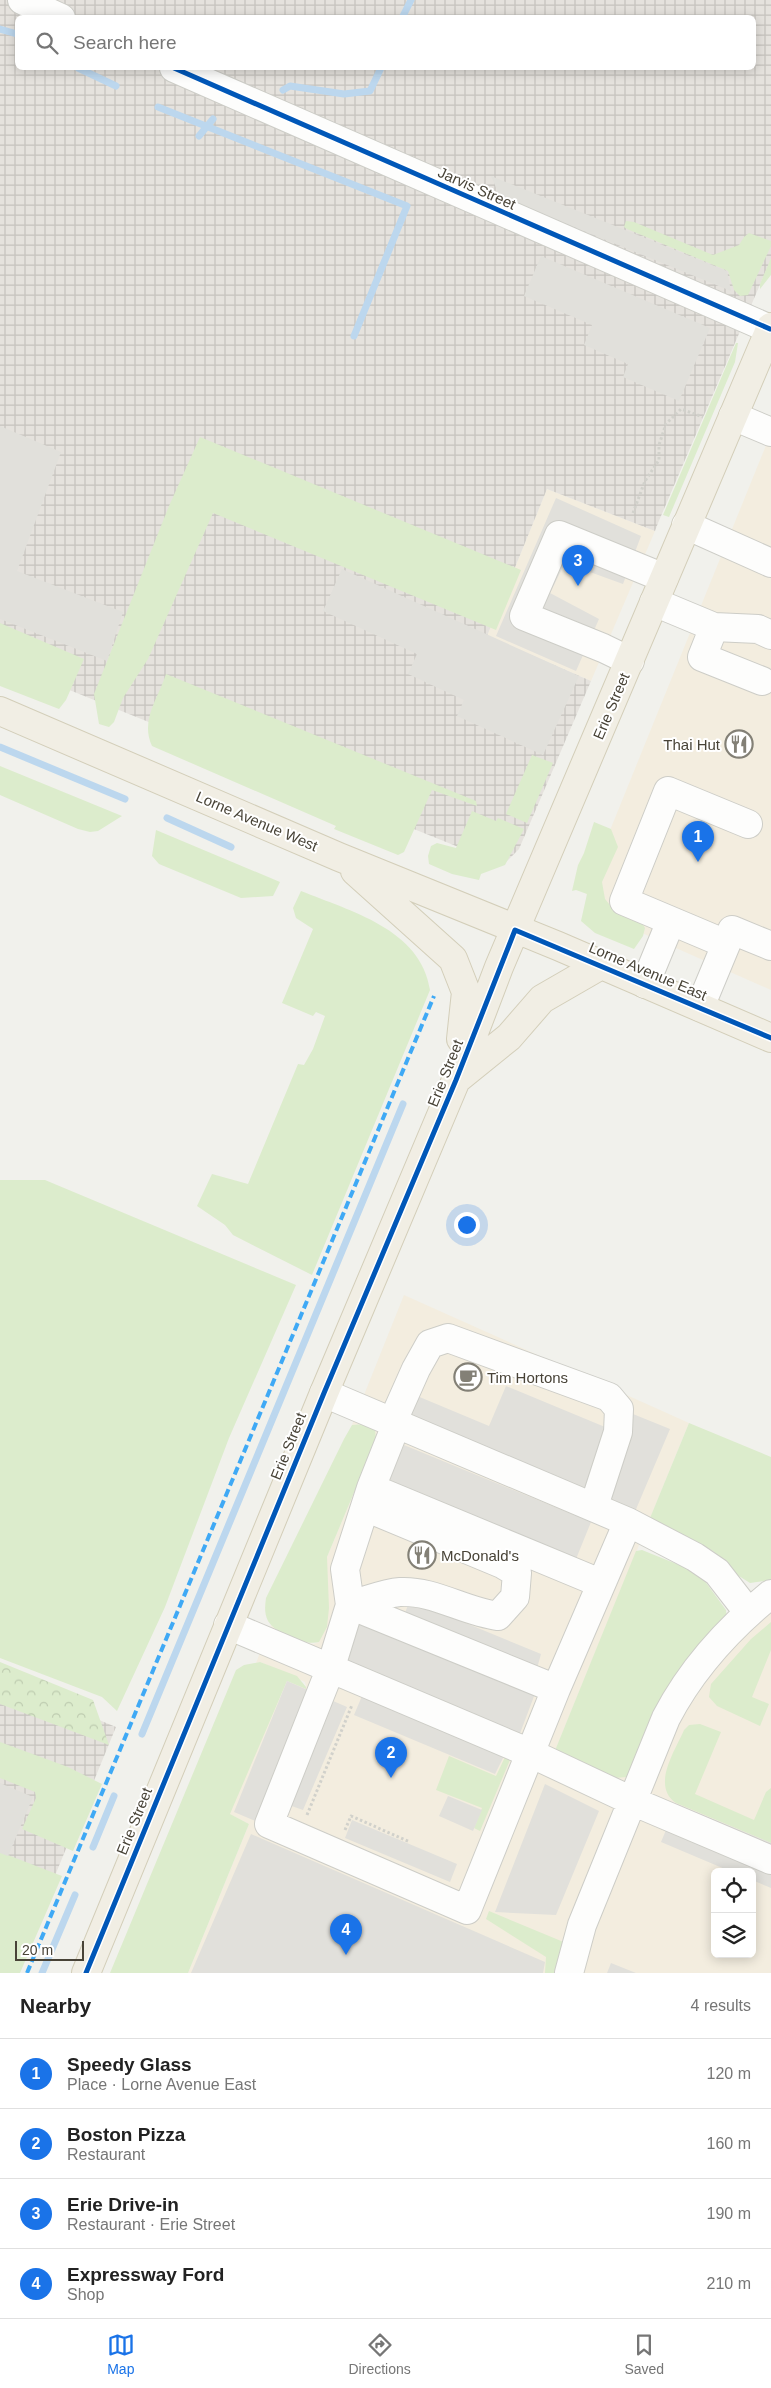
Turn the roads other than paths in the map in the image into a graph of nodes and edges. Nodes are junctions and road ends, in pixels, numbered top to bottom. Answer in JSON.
{"nodes":[{"id":1,"x":22,"y":0,"type":"edge"},
{"id":2,"x":54,"y":15,"type":"edge"},
{"id":3,"x":179,"y":70,"type":"edge"},
{"id":4,"x":770,"y":328,"type":"edge"},
{"id":5,"x":733,"y":416,"type":"junction"},
{"id":6,"x":771,"y":432,"type":"edge"},
{"id":7,"x":686,"y":525,"type":"junction"},
{"id":8,"x":771,"y":563,"type":"edge"},
{"id":9,"x":659,"y":590,"type":"junction"},
{"id":10,"x":714,"y":627,"type":"junction"},
{"id":11,"x":771,"y":634,"type":"edge"},
{"id":12,"x":630,"y":661,"type":"junction"},
{"id":13,"x":762,"y":681,"type":"dead end"},
{"id":14,"x":0,"y":710,"type":"edge"},
{"id":15,"x":748,"y":824,"type":"dead end"},
{"id":16,"x":339,"y":857,"type":"junction"},
{"id":17,"x":671,"y":921,"type":"junction"},
{"id":18,"x":515,"y":930,"type":"junction"},
{"id":19,"x":726,"y":944,"type":"junction"},
{"id":20,"x":771,"y":946,"type":"edge"},
{"id":21,"x":601,"y":965,"type":"junction"},
{"id":22,"x":645,"y":984,"type":"junction"},
{"id":23,"x":700,"y":1007,"type":"junction"},
{"id":24,"x":771,"y":1038,"type":"edge"},
{"id":25,"x":456,"y":1080,"type":"junction"},
{"id":26,"x":324,"y":1394,"type":"junction"},
{"id":27,"x":394,"y":1424,"type":"junction"},
{"id":28,"x":368,"y":1497,"type":"junction"},
{"id":29,"x":594,"y":1506,"type":"junction"},
{"id":30,"x":628,"y":1522,"type":"junction"},
{"id":31,"x":600,"y":1583,"type":"junction"},
{"id":32,"x":771,"y":1594,"type":"edge"},
{"id":33,"x":350,"y":1605,"type":"junction"},
{"id":34,"x":748,"y":1612,"type":"junction"},
{"id":35,"x":228,"y":1625,"type":"junction"},
{"id":36,"x":330,"y":1670,"type":"junction"},
{"id":37,"x":556,"y":1688,"type":"junction"},
{"id":38,"x":530,"y":1753,"type":"junction"},
{"id":39,"x":632,"y":1801,"type":"junction"},
{"id":40,"x":771,"y":1860,"type":"edge"},
{"id":41,"x":86,"y":1973,"type":"edge"},
{"id":42,"x":569,"y":1973,"type":"edge"}],
"edges":[{"from":1,"to":2,"type":"street"},
{"from":3,"to":4,"type":"street","name":"Jarvis Street"},
{"from":4,"to":5,"type":"main road","name":"Erie Street"},
{"from":5,"to":6,"type":"street"},
{"from":5,"to":7,"type":"main road","name":"Erie Street"},
{"from":7,"to":8,"type":"street"},
{"from":7,"to":9,"type":"main road","name":"Erie Street"},
{"from":9,"to":10,"type":"street"},
{"from":9,"to":12,"type":"main road","name":"Erie Street"},
{"from":9,"to":12,"type":"street"},
{"from":10,"to":11,"type":"street"},
{"from":10,"to":13,"type":"street"},
{"from":12,"to":18,"type":"main road","name":"Erie Street"},
{"from":14,"to":16,"type":"main road","name":"Lorne Avenue West"},
{"from":15,"to":17,"type":"street"},
{"from":16,"to":18,"type":"main road","name":"Lorne Avenue West"},
{"from":16,"to":25,"type":"main road"},
{"from":17,"to":19,"type":"street"},
{"from":17,"to":22,"type":"street"},
{"from":18,"to":21,"type":"main road","name":"Lorne Avenue East"},
{"from":18,"to":25,"type":"main road","name":"Erie Street"},
{"from":19,"to":20,"type":"street"},
{"from":19,"to":23,"type":"street"},
{"from":21,"to":22,"type":"main road","name":"Lorne Avenue East"},
{"from":21,"to":25,"type":"main road"},
{"from":22,"to":23,"type":"main road","name":"Lorne Avenue East"},
{"from":23,"to":24,"type":"main road","name":"Lorne Avenue East"},
{"from":25,"to":26,"type":"main road","name":"Erie Street"},
{"from":26,"to":27,"type":"street"},
{"from":26,"to":35,"type":"main road","name":"Erie Street"},
{"from":27,"to":28,"type":"street"},
{"from":27,"to":29,"type":"street"},
{"from":27,"to":29,"type":"street"},
{"from":28,"to":31,"type":"street"},
{"from":28,"to":33,"type":"street"},
{"from":28,"to":33,"type":"street"},
{"from":29,"to":30,"type":"street"},
{"from":30,"to":31,"type":"street"},
{"from":30,"to":34,"type":"street"},
{"from":31,"to":37,"type":"street"},
{"from":32,"to":34,"type":"street"},
{"from":33,"to":36,"type":"street"},
{"from":33,"to":37,"type":"street"},
{"from":34,"to":39,"type":"street"},
{"from":35,"to":36,"type":"street"},
{"from":35,"to":41,"type":"main road","name":"Erie Street"},
{"from":36,"to":38,"type":"street"},
{"from":36,"to":38,"type":"street"},
{"from":37,"to":38,"type":"street"},
{"from":38,"to":39,"type":"street"},
{"from":39,"to":40,"type":"street"},
{"from":39,"to":42,"type":"street"}]}
